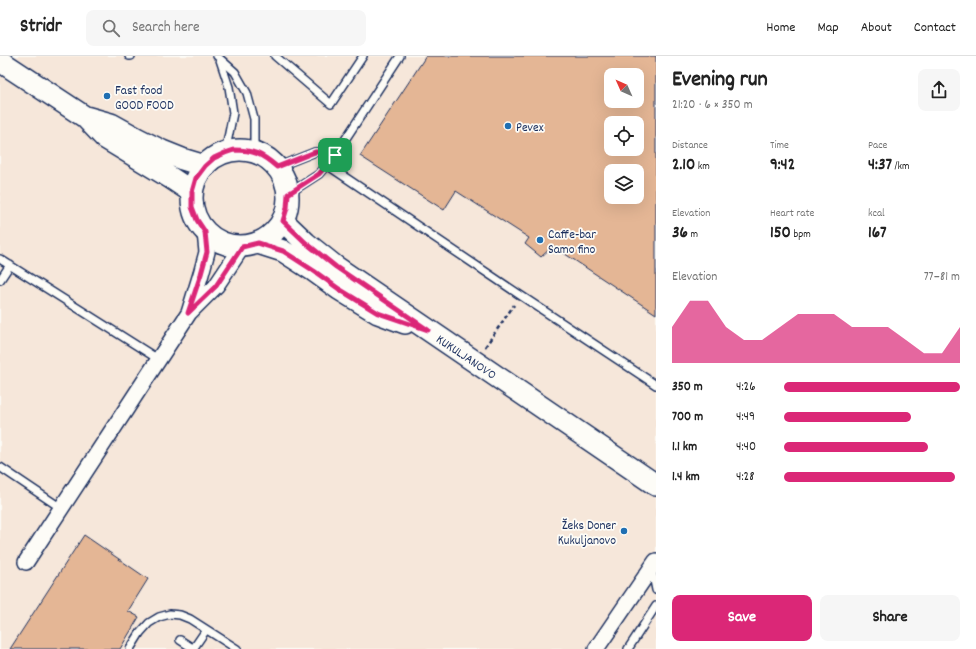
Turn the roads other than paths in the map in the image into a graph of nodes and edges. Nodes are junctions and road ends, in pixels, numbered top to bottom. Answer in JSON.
{"nodes":[{"id":1,"x":275,"y":56,"type":"edge"},
{"id":2,"x":363,"y":56,"type":"edge"},
{"id":3,"x":400,"y":56,"type":"edge"},
{"id":4,"x":218,"y":57,"type":"edge"},
{"id":5,"x":0,"y":61,"type":"edge"},
{"id":6,"x":85,"y":117,"type":"junction"},
{"id":7,"x":254,"y":152,"type":"junction"},
{"id":8,"x":225,"y":153,"type":"junction"},
{"id":9,"x":335,"y":155,"type":"junction"},
{"id":10,"x":327,"y":165,"type":"junction"},
{"id":11,"x":205,"y":166,"type":"junction"},
{"id":12,"x":277,"y":167,"type":"junction"},
{"id":13,"x":192,"y":192,"type":"junction"},
{"id":14,"x":288,"y":194,"type":"junction"},
{"id":15,"x":283,"y":221,"type":"junction"},
{"id":16,"x":205,"y":232,"type":"junction"},
{"id":17,"x":250,"y":245,"type":"junction"},
{"id":18,"x":0,"y":259,"type":"edge"},
{"id":19,"x":10,"y":265,"type":"junction"},
{"id":20,"x":0,"y":280,"type":"edge"},
{"id":21,"x":188,"y":313,"type":"junction"},
{"id":22,"x":428,"y":330,"type":"junction"},
{"id":23,"x":158,"y":359,"type":"junction"},
{"id":24,"x":656,"y":385,"type":"edge"},
{"id":25,"x":0,"y":467,"type":"edge"},
{"id":26,"x":656,"y":485,"type":"edge"},
{"id":27,"x":61,"y":508,"type":"junction"},
{"id":28,"x":26,"y":562,"type":"dead end"},
{"id":29,"x":654,"y":565,"type":"edge"},
{"id":30,"x":656,"y":590,"type":"edge"},
{"id":31,"x":656,"y":606,"type":"edge"},
{"id":32,"x":206,"y":630,"type":"junction"},
{"id":33,"x":180,"y":640,"type":"dead end"},
{"id":34,"x":130,"y":649,"type":"edge"},
{"id":35,"x":194,"y":649,"type":"edge"},
{"id":36,"x":237,"y":649,"type":"edge"},
{"id":37,"x":596,"y":649,"type":"edge"},
{"id":38,"x":628,"y":649,"type":"edge"}],
"edges":[{"from":1,"to":2,"type":"lane"},
{"from":3,"to":9,"type":"lane"},
{"from":4,"to":7,"type":"lane"},
{"from":4,"to":8,"type":"lane"},
{"from":5,"to":6,"type":"main road"},
{"from":6,"to":11,"type":"main road"},
{"from":6,"to":13,"type":"main road"},
{"from":7,"to":8,"type":"main road"},
{"from":7,"to":12,"type":"main road"},
{"from":8,"to":11,"type":"main road"},
{"from":9,"to":10,"type":"lane"},
{"from":9,"to":12,"type":"lane"},
{"from":10,"to":14,"type":"lane"},
{"from":10,"to":24,"type":"lane"},
{"from":11,"to":13,"type":"main road"},
{"from":12,"to":14,"type":"main road"},
{"from":13,"to":16,"type":"main road"},
{"from":14,"to":15,"type":"main road"},
{"from":15,"to":17,"type":"main road"},
{"from":15,"to":22,"type":"main road","name":"KUKULJANOVO"},
{"from":16,"to":17,"type":"main road"},
{"from":16,"to":21,"type":"street"},
{"from":17,"to":21,"type":"street"},
{"from":17,"to":22,"type":"main road"},
{"from":18,"to":19,"type":"lane"},
{"from":19,"to":20,"type":"lane"},
{"from":19,"to":23,"type":"lane"},
{"from":21,"to":23,"type":"street"},
{"from":22,"to":26,"type":"main road","name":"KUKULJANOVO"},
{"from":23,"to":27,"type":"street"},
{"from":25,"to":27,"type":"lane"},
{"from":27,"to":28,"type":"street"},
{"from":29,"to":30,"type":"lane"},
{"from":29,"to":37,"type":"street"},
{"from":31,"to":38,"type":"lane"},
{"from":32,"to":34,"type":"lane"},
{"from":32,"to":35,"type":"lane"},
{"from":32,"to":36,"type":"lane"},
{"from":33,"to":35,"type":"lane"}]}
